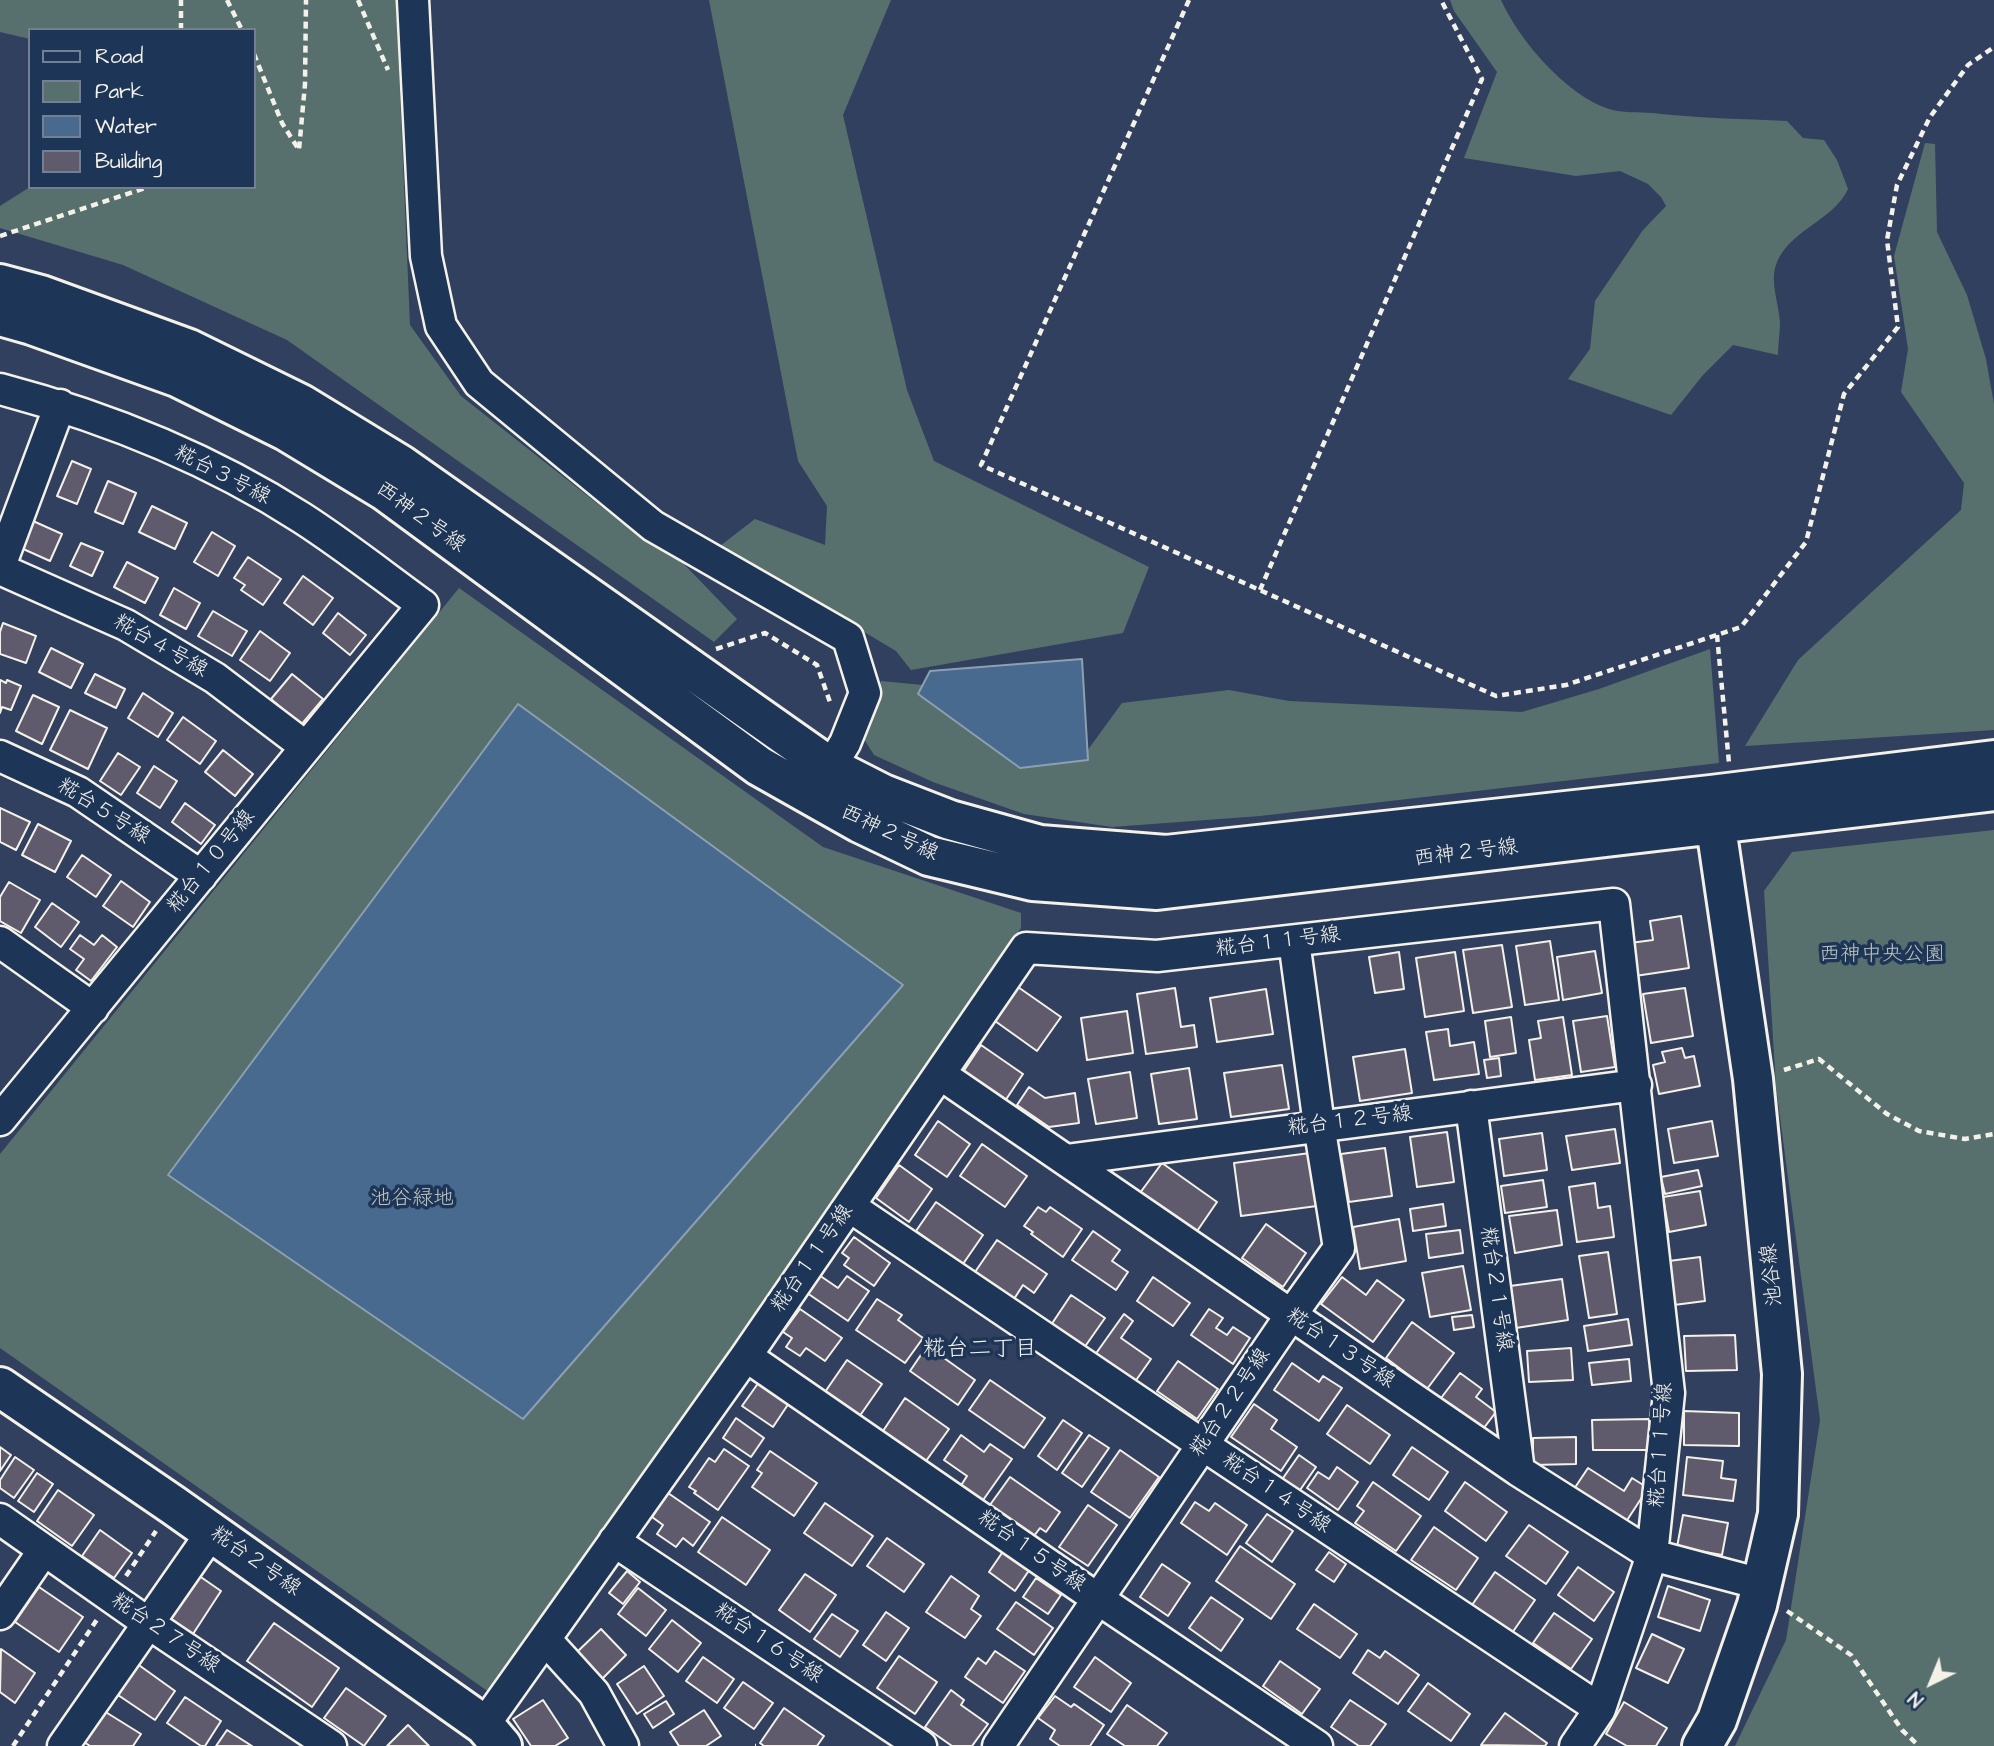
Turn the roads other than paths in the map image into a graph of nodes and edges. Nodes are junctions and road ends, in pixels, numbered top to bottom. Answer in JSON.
{"nodes":[{"id":1,"x":413,"y":0,"type":"edge"},
{"id":2,"x":0,"y":284,"type":"edge"},
{"id":3,"x":0,"y":316,"type":"edge"},
{"id":4,"x":0,"y":389,"type":"edge"},
{"id":5,"x":60,"y":405,"type":"junction"},
{"id":6,"x":0,"y":568,"type":"edge"},
{"id":7,"x":424,"y":605,"type":"joint"},
{"id":8,"x":306,"y":747,"type":"junction"},
{"id":9,"x":0,"y":756,"type":"edge"},
{"id":10,"x":1994,"y":760,"type":"edge"},
{"id":11,"x":822,"y":782,"type":"junction"},
{"id":12,"x":1994,"y":791,"type":"edge"},
{"id":13,"x":1719,"y":797,"type":"junction"},
{"id":14,"x":201,"y":876,"type":"junction"},
{"id":15,"x":1294,"y":941,"type":"junction"},
{"id":16,"x":0,"y":942,"type":"edge"},
{"id":17,"x":93,"y":1008,"type":"junction"},
{"id":18,"x":940,"y":1074,"type":"junction"},
{"id":19,"x":1636,"y":1085,"type":"junction"},
{"id":20,"x":1471,"y":1106,"type":"junction"},
{"id":21,"x":0,"y":1120,"type":"edge"},
{"id":22,"x":1319,"y":1125,"type":"junction"},
{"id":23,"x":1066,"y":1160,"type":"junction"},
{"id":24,"x":849,"y":1206,"type":"junction"},
{"id":25,"x":1291,"y":1315,"type":"junction"},
{"id":26,"x":746,"y":1356,"type":"junction"},
{"id":27,"x":0,"y":1387,"type":"edge"},
{"id":28,"x":1203,"y":1445,"type":"junction"},
{"id":29,"x":1519,"y":1471,"type":"junction"},
{"id":30,"x":0,"y":1519,"type":"edge"},
{"id":31,"x":212,"y":1532,"type":"junction"},
{"id":32,"x":614,"y":1541,"type":"junction"},
{"id":33,"x":44,"y":1550,"type":"junction"},
{"id":34,"x":1652,"y":1555,"type":"junction"},
{"id":35,"x":1759,"y":1595,"type":"junction"},
{"id":36,"x":1098,"y":1599,"type":"junction"},
{"id":37,"x":0,"y":1614,"type":"edge"},
{"id":38,"x":148,"y":1623,"type":"junction"},
{"id":39,"x":545,"y":1639,"type":"junction"},
{"id":40,"x":1600,"y":1709,"type":"junction"},
{"id":41,"x":493,"y":1735,"type":"edge"},
{"id":42,"x":63,"y":1746,"type":"edge"},
{"id":43,"x":331,"y":1746,"type":"edge"},
{"id":44,"x":623,"y":1746,"type":"edge"},
{"id":45,"x":921,"y":1746,"type":"edge"},
{"id":46,"x":998,"y":1746,"type":"edge"},
{"id":47,"x":1318,"y":1746,"type":"edge"},
{"id":48,"x":1575,"y":1746,"type":"edge"},
{"id":49,"x":1702,"y":1746,"type":"edge"}],
"edges":[{"from":1,"to":11,"type":"street"},
{"from":2,"to":11,"type":"street","name":"西神２号線"},
{"from":3,"to":11,"type":"street","name":"西神２号線"},
{"from":4,"to":5,"type":"street","name":"糀台３号線"},
{"from":5,"to":6,"type":"street"},
{"from":5,"to":7,"type":"street","name":"糀台３号線"},
{"from":6,"to":8,"type":"street","name":"糀台４号線"},
{"from":7,"to":8,"type":"street","name":"糀台１０号線"},
{"from":8,"to":14,"type":"street","name":"糀台１０号線"},
{"from":9,"to":14,"type":"street","name":"糀台５号線"},
{"from":10,"to":13,"type":"street","name":"西神２号線"},
{"from":11,"to":13,"type":"street","name":"西神２号線"},
{"from":12,"to":13,"type":"street","name":"西神２号線"},
{"from":13,"to":35,"type":"street","name":"池谷線"},
{"from":14,"to":17,"type":"street","name":"糀台１０号線"},
{"from":15,"to":18,"type":"street","name":"糀台１１号線"},
{"from":15,"to":19,"type":"street","name":"糀台１１号線"},
{"from":15,"to":22,"type":"street","name":"糀台２２号線"},
{"from":16,"to":17,"type":"street"},
{"from":17,"to":21,"type":"street","name":"糀台１０号線"},
{"from":18,"to":23,"type":"street","name":"糀台１３号線"},
{"from":18,"to":24,"type":"street","name":"糀台１１号線"},
{"from":19,"to":20,"type":"street","name":"糀台１２号線"},
{"from":19,"to":34,"type":"street","name":"糀台１１号線"},
{"from":20,"to":22,"type":"street","name":"糀台１２号線"},
{"from":20,"to":29,"type":"street","name":"糀台２１号線"},
{"from":22,"to":23,"type":"street","name":"糀台１２号線"},
{"from":22,"to":25,"type":"street","name":"糀台２２号線"},
{"from":23,"to":25,"type":"street","name":"糀台１３号線"},
{"from":24,"to":26,"type":"street","name":"糀台１１号線"},
{"from":24,"to":28,"type":"street","name":"糀台１４号線"},
{"from":25,"to":28,"type":"street","name":"糀台２２号線"},
{"from":25,"to":29,"type":"street","name":"糀台１３号線"},
{"from":26,"to":32,"type":"street","name":"糀台１１号線"},
{"from":26,"to":36,"type":"street","name":"糀台１５号線"},
{"from":27,"to":31,"type":"street","name":"糀台２号線"},
{"from":28,"to":36,"type":"street","name":"糀台２２号線"},
{"from":28,"to":40,"type":"street","name":"糀台１４号線"},
{"from":29,"to":34,"type":"street","name":"糀台１３号線"},
{"from":30,"to":33,"type":"street","name":"糀台２７号線"},
{"from":31,"to":38,"type":"street"},
{"from":31,"to":41,"type":"street","name":"糀台２号線"},
{"from":32,"to":39,"type":"street","name":"糀台１１号線"},
{"from":32,"to":45,"type":"street","name":"糀台１６号線"},
{"from":33,"to":37,"type":"street"},
{"from":33,"to":38,"type":"street","name":"糀台２７号線"},
{"from":34,"to":35,"type":"street","name":"糀台１３号線"},
{"from":34,"to":40,"type":"street","name":"糀台１１号線"},
{"from":35,"to":49,"type":"street","name":"池谷線"},
{"from":36,"to":46,"type":"street","name":"糀台２２号線"},
{"from":36,"to":47,"type":"street","name":"糀台１５号線"},
{"from":38,"to":42,"type":"street"},
{"from":38,"to":43,"type":"street","name":"糀台２７号線"},
{"from":39,"to":41,"type":"street","name":"糀台１１号線"},
{"from":39,"to":44,"type":"street"},
{"from":40,"to":48,"type":"street","name":"糀台１１号線"}]}
